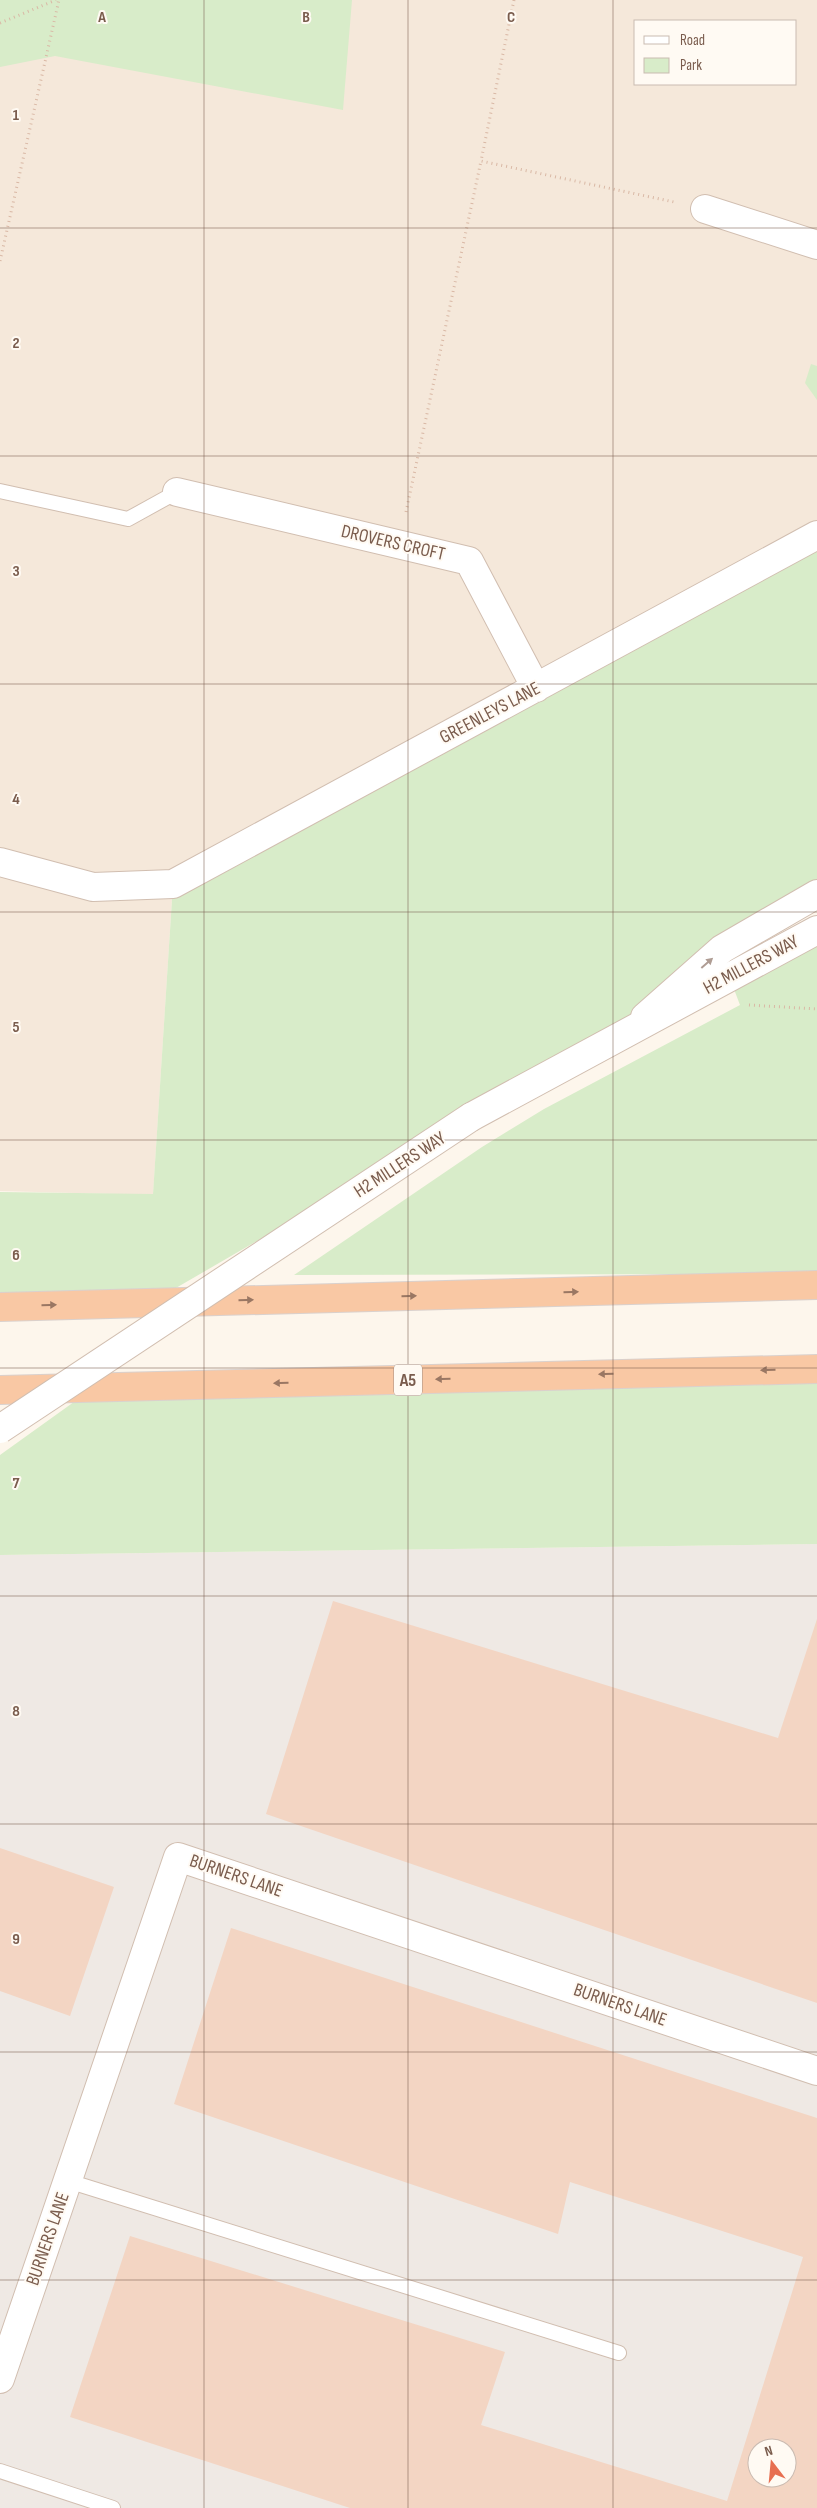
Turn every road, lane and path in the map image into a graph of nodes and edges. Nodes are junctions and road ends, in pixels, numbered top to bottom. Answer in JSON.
{"nodes":[{"id":1,"x":57,"y":0,"type":"edge"},
{"id":2,"x":514,"y":0,"type":"edge"},
{"id":3,"x":0,"y":23,"type":"edge"},
{"id":4,"x":481,"y":161,"type":"junction"},
{"id":5,"x":705,"y":209,"type":"joint"},
{"id":6,"x":817,"y":245,"type":"edge"},
{"id":7,"x":0,"y":261,"type":"edge"},
{"id":8,"x":0,"y":491,"type":"edge"},
{"id":9,"x":177,"y":492,"type":"joint"},
{"id":10,"x":399,"y":545,"type":"junction"},
{"id":11,"x":813,"y":545,"type":"edge"},
{"id":12,"x":536,"y":688,"type":"junction"},
{"id":13,"x":0,"y":862,"type":"edge"},
{"id":14,"x":817,"y":894,"type":"edge"},
{"id":15,"x":817,"y":930,"type":"edge"},
{"id":16,"x":630,"y":1029,"type":"junction"},
{"id":17,"x":817,"y":1285,"type":"edge"},
{"id":18,"x":0,"y":1307,"type":"edge"},
{"id":19,"x":817,"y":1369,"type":"edge"},
{"id":20,"x":0,"y":1390,"type":"edge"},
{"id":21,"x":0,"y":1429,"type":"edge"},
{"id":22,"x":817,"y":2071,"type":"edge"},
{"id":23,"x":68,"y":2181,"type":"junction"},
{"id":24,"x":619,"y":2353,"type":"dead end"},
{"id":25,"x":0,"y":2379,"type":"edge"},
{"id":26,"x":0,"y":2471,"type":"edge"},
{"id":27,"x":113,"y":2508,"type":"edge"}],
"edges":[{"from":1,"to":3,"type":"path"},
{"from":1,"to":7,"type":"path"},
{"from":2,"to":4,"type":"path"},
{"from":4,"to":5,"type":"path"},
{"from":4,"to":10,"type":"path"},
{"from":5,"to":6,"type":"street"},
{"from":8,"to":9,"type":"lane"},
{"from":9,"to":10,"type":"street","name":"DROVERS CROFT"},
{"from":10,"to":12,"type":"street","name":"DROVERS CROFT"},
{"from":11,"to":12,"type":"street","name":"GREENLEYS LANE"},
{"from":12,"to":13,"type":"street","name":"GREENLEYS LANE"},
{"from":16,"to":14,"type":"street","one_way":true},
{"from":15,"to":16,"type":"street","name":"H2 MILLERS WAY"},
{"from":16,"to":21,"type":"street","name":"H2 MILLERS WAY","bridge":true},
{"from":18,"to":17,"type":"highway","one_way":true},
{"from":19,"to":20,"type":"highway","number":"A5","one_way":true},
{"from":22,"to":23,"type":"street","name":"BURNERS LANE"},
{"from":23,"to":24,"type":"lane"},
{"from":23,"to":25,"type":"street","name":"BURNERS LANE"},
{"from":26,"to":27,"type":"lane"}]}
